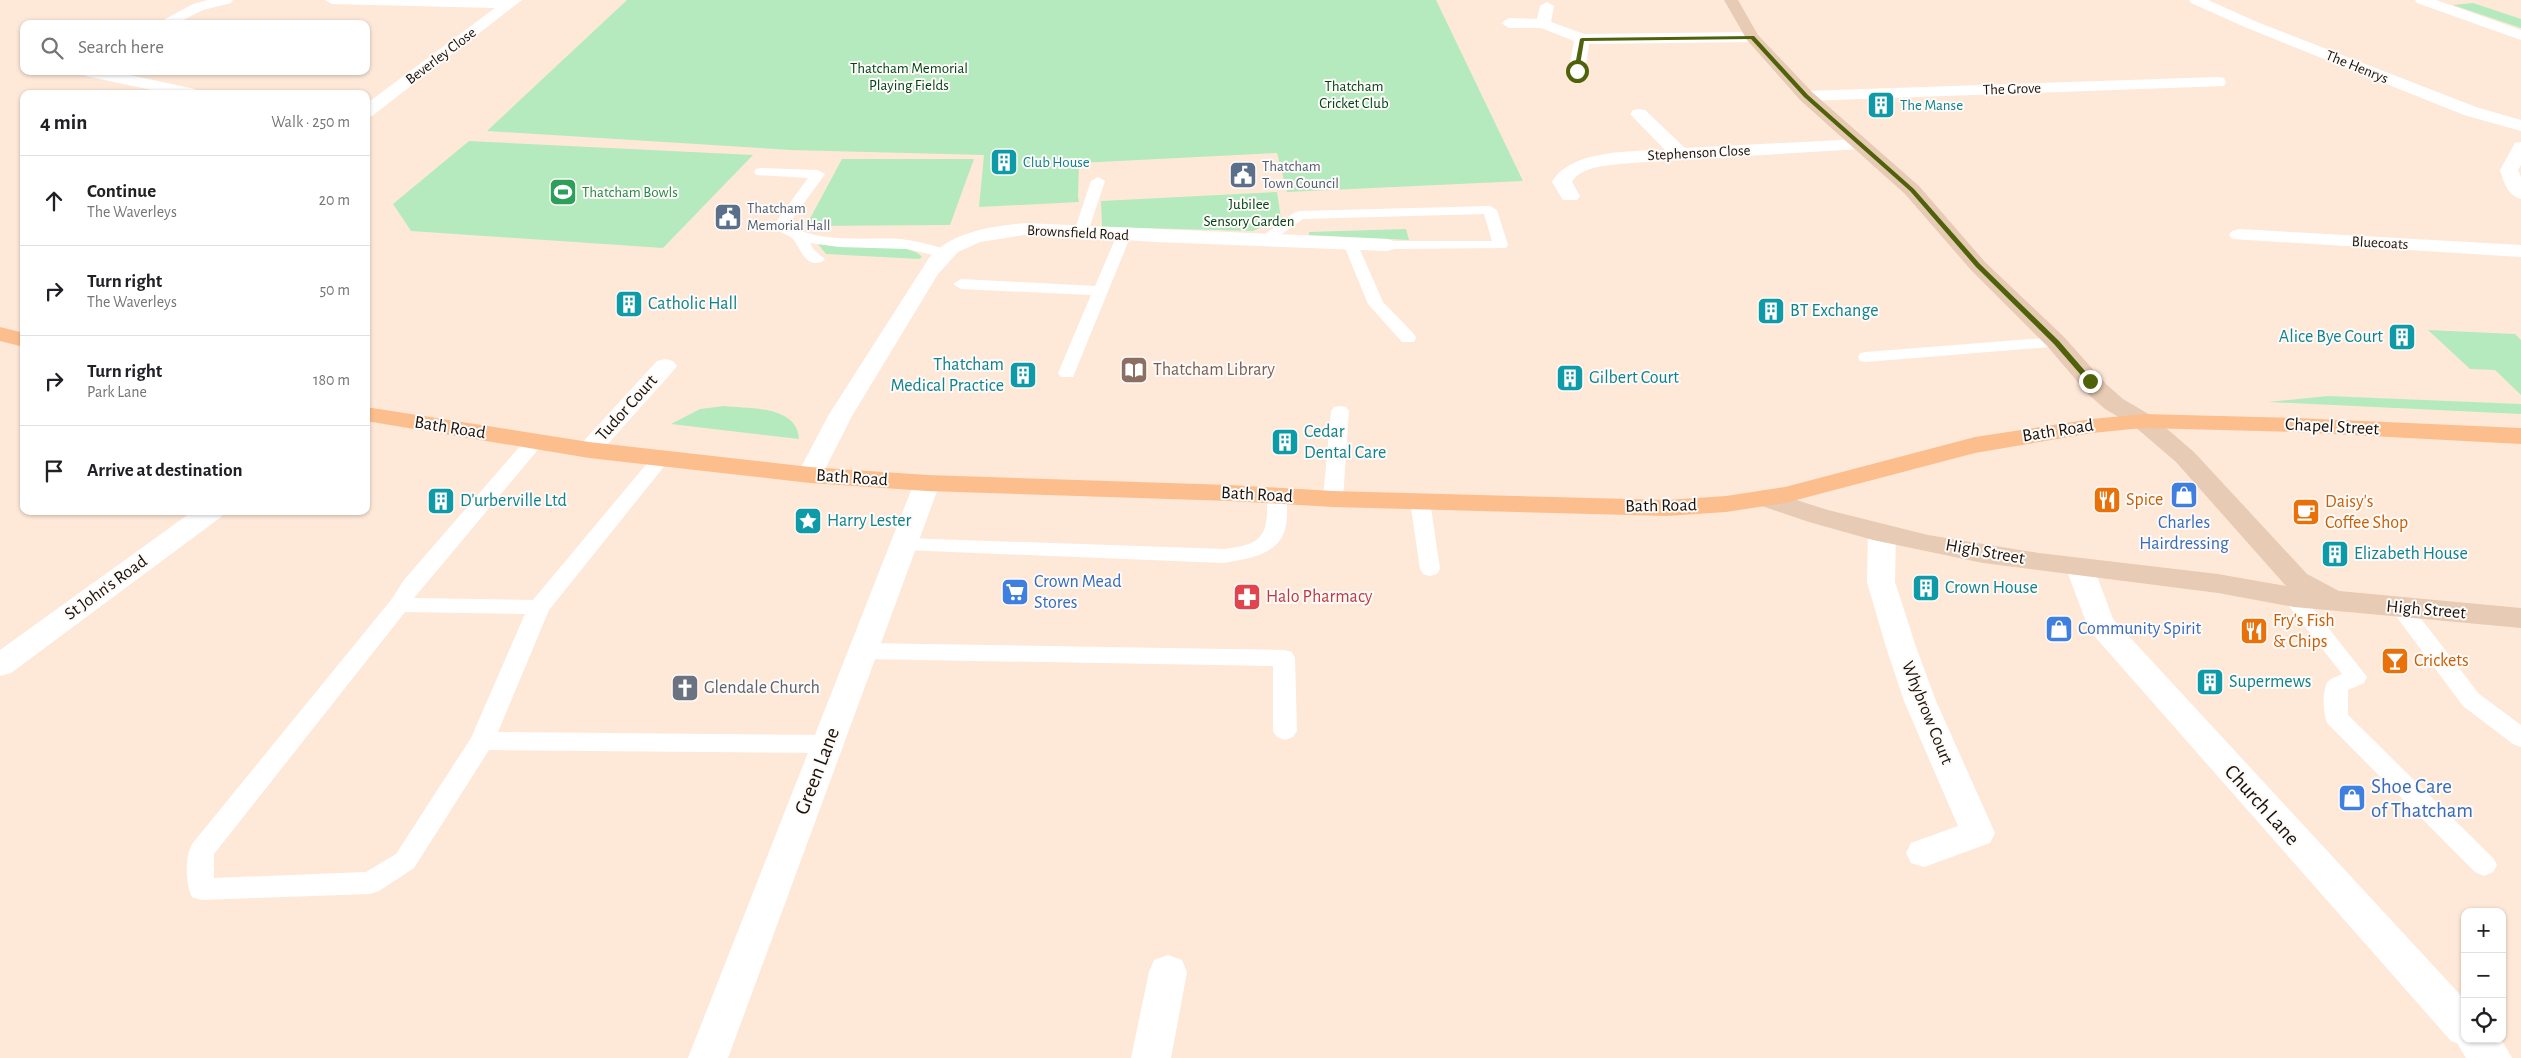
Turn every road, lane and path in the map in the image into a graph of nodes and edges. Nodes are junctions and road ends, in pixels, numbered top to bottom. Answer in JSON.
{"nodes":[{"id":1,"x":226,"y":0,"type":"edge"},
{"id":2,"x":332,"y":0,"type":"edge"},
{"id":3,"x":1730,"y":0,"type":"edge"},
{"id":4,"x":2196,"y":0,"type":"edge"},
{"id":5,"x":2422,"y":0,"type":"edge"},
{"id":6,"x":513,"y":2,"type":"edge"},
{"id":7,"x":1547,"y":6,"type":"dead end"},
{"id":8,"x":171,"y":20,"type":"edge"},
{"id":9,"x":1509,"y":23,"type":"dead end"},
{"id":10,"x":1543,"y":24,"type":"junction"},
{"id":11,"x":2521,"y":35,"type":"edge"},
{"id":12,"x":1752,"y":37,"type":"junction"},
{"id":13,"x":1582,"y":39,"type":"junction"},
{"id":14,"x":1577,"y":71,"type":"dead end"},
{"id":15,"x":105,"y":75,"type":"edge"},
{"id":16,"x":2218,"y":82,"type":"dead end"},
{"id":17,"x":176,"y":90,"type":"edge"},
{"id":18,"x":1806,"y":96,"type":"junction"},
{"id":19,"x":370,"y":107,"type":"edge"},
{"id":20,"x":1639,"y":114,"type":"dead end"},
{"id":21,"x":2521,"y":126,"type":"edge"},
{"id":22,"x":1860,"y":144,"type":"junction"},
{"id":23,"x":2521,"y":147,"type":"edge"},
{"id":24,"x":1682,"y":154,"type":"junction"},
{"id":25,"x":761,"y":172,"type":"dead end"},
{"id":26,"x":1098,"y":181,"type":"dead end"},
{"id":27,"x":2521,"y":193,"type":"edge"},
{"id":28,"x":1570,"y":196,"type":"dead end"},
{"id":29,"x":1081,"y":232,"type":"junction"},
{"id":30,"x":1124,"y":235,"type":"junction"},
{"id":31,"x":2239,"y":235,"type":"dead end"},
{"id":32,"x":799,"y":237,"type":"junction"},
{"id":33,"x":1264,"y":240,"type":"junction"},
{"id":34,"x":1350,"y":243,"type":"junction"},
{"id":35,"x":1387,"y":245,"type":"joint"},
{"id":36,"x":2521,"y":252,"type":"edge"},
{"id":37,"x":945,"y":253,"type":"junction"},
{"id":38,"x":817,"y":260,"type":"dead end"},
{"id":39,"x":961,"y":284,"type":"dead end"},
{"id":40,"x":1100,"y":291,"type":"junction"},
{"id":41,"x":0,"y":334,"type":"edge"},
{"id":42,"x":1408,"y":338,"type":"dead end"},
{"id":43,"x":20,"y":339,"type":"edge"},
{"id":44,"x":2056,"y":342,"type":"junction"},
{"id":45,"x":1866,"y":357,"type":"dead end"},
{"id":46,"x":665,"y":366,"type":"dead end"},
{"id":47,"x":1067,"y":373,"type":"dead end"},
{"id":48,"x":1340,"y":411,"type":"dead end"},
{"id":49,"x":370,"y":415,"type":"edge"},
{"id":50,"x":2143,"y":420,"type":"junction"},
{"id":51,"x":2521,"y":436,"type":"edge"},
{"id":52,"x":534,"y":442,"type":"junction"},
{"id":53,"x":589,"y":450,"type":"junction"},
{"id":54,"x":661,"y":459,"type":"junction"},
{"id":55,"x":810,"y":475,"type":"junction"},
{"id":56,"x":927,"y":484,"type":"junction"},
{"id":57,"x":1277,"y":496,"type":"junction"},
{"id":58,"x":1765,"y":498,"type":"junction"},
{"id":59,"x":1333,"y":499,"type":"junction"},
{"id":60,"x":1420,"y":502,"type":"junction"},
{"id":61,"x":206,"y":515,"type":"edge"},
{"id":62,"x":1882,"y":533,"type":"junction"},
{"id":63,"x":904,"y":544,"type":"junction"},
{"id":64,"x":2278,"y":560,"type":"junction"},
{"id":65,"x":2080,"y":568,"type":"junction"},
{"id":66,"x":1430,"y":569,"type":"dead end"},
{"id":67,"x":2210,"y":582,"type":"junction"},
{"id":68,"x":2293,"y":597,"type":"junction"},
{"id":69,"x":2330,"y":599,"type":"junction"},
{"id":70,"x":399,"y":605,"type":"junction"},
{"id":71,"x":539,"y":607,"type":"junction"},
{"id":72,"x":2401,"y":608,"type":"junction"},
{"id":73,"x":2521,"y":618,"type":"edge"},
{"id":74,"x":863,"y":651,"type":"junction"},
{"id":75,"x":0,"y":665,"type":"edge"},
{"id":76,"x":1284,"y":731,"type":"dead end"},
{"id":77,"x":2521,"y":738,"type":"edge"},
{"id":78,"x":482,"y":741,"type":"junction"},
{"id":79,"x":827,"y":744,"type":"junction"},
{"id":80,"x":1924,"y":853,"type":"dead end"},
{"id":81,"x":2484,"y":865,"type":"dead end"},
{"id":82,"x":1168,"y":972,"type":"dead end"},
{"id":83,"x":2461,"y":1024,"type":"edge"},
{"id":84,"x":2479,"y":1043,"type":"edge"},
{"id":85,"x":708,"y":1058,"type":"edge"},
{"id":86,"x":1151,"y":1058,"type":"edge"},
{"id":87,"x":2492,"y":1058,"type":"edge"}],
"edges":[{"from":1,"to":8,"type":"street"},
{"from":2,"to":6,"type":"street"},
{"from":3,"to":12,"type":"street","name":"High Street"},
{"from":4,"to":21,"type":"street","name":"The Henrys"},
{"from":5,"to":11,"type":"street"},
{"from":6,"to":19,"type":"street","name":"Beverley Close"},
{"from":7,"to":10,"type":"street"},
{"from":9,"to":10,"type":"street"},
{"from":10,"to":13,"type":"street"},
{"from":12,"to":13,"type":"street"},
{"from":12,"to":18,"type":"street","name":"High Street"},
{"from":13,"to":14,"type":"street"},
{"from":15,"to":17,"type":"street"},
{"from":16,"to":18,"type":"street","name":"The Grove"},
{"from":18,"to":22,"type":"street","name":"High Street"},
{"from":20,"to":24,"type":"street"},
{"from":22,"to":24,"type":"street","name":"Stephenson Close"},
{"from":22,"to":44,"type":"street","name":"High Street"},
{"from":23,"to":27,"type":"street"},
{"from":24,"to":28,"type":"street","name":"Stephenson Close"},
{"from":25,"to":32,"type":"lane"},
{"from":26,"to":29,"type":"lane"},
{"from":29,"to":30,"type":"street","name":"Brownsfield Road"},
{"from":29,"to":37,"type":"street","name":"Brownsfield Road"},
{"from":30,"to":33,"type":"street","name":"Brownsfield Road"},
{"from":30,"to":40,"type":"lane"},
{"from":31,"to":36,"type":"street","name":"Bluecoats"},
{"from":32,"to":37,"type":"lane"},
{"from":32,"to":38,"type":"lane"},
{"from":33,"to":34,"type":"street","name":"Brownsfield Road"},
{"from":33,"to":35,"type":"lane"},
{"from":34,"to":35,"type":"street","name":"Brownsfield Road"},
{"from":34,"to":42,"type":"lane"},
{"from":37,"to":55,"type":"street","name":"Brownsfield Road"},
{"from":39,"to":40,"type":"lane"},
{"from":40,"to":47,"type":"lane"},
{"from":41,"to":43,"type":"main road"},
{"from":44,"to":45,"type":"lane"},
{"from":44,"to":50,"type":"street","name":"High Street"},
{"from":46,"to":53,"type":"street","name":"Tudor Court"},
{"from":48,"to":59,"type":"lane"},
{"from":49,"to":52,"type":"main road","name":"Bath Road"},
{"from":50,"to":51,"type":"main road","name":"Chapel Street"},
{"from":50,"to":58,"type":"main road","name":"Bath Road"},
{"from":50,"to":64,"type":"street","name":"High Street"},
{"from":52,"to":53,"type":"main road","name":"Bath Road"},
{"from":52,"to":70,"type":"lane"},
{"from":53,"to":54,"type":"main road","name":"Bath Road"},
{"from":54,"to":55,"type":"main road","name":"Bath Road"},
{"from":54,"to":71,"type":"lane"},
{"from":55,"to":56,"type":"main road","name":"Bath Road"},
{"from":56,"to":57,"type":"main road","name":"Bath Road"},
{"from":56,"to":63,"type":"street","name":"Green Lane"},
{"from":57,"to":59,"type":"main road","name":"Bath Road"},
{"from":57,"to":63,"type":"lane"},
{"from":58,"to":60,"type":"main road","name":"Bath Road"},
{"from":58,"to":62,"type":"street","name":"High Street"},
{"from":59,"to":60,"type":"main road","name":"Bath Road"},
{"from":60,"to":66,"type":"lane"},
{"from":61,"to":75,"type":"street","name":"St John's Road"},
{"from":62,"to":65,"type":"street","name":"High Street"},
{"from":62,"to":80,"type":"street","name":"Whybrow Court"},
{"from":63,"to":74,"type":"street","name":"Green Lane"},
{"from":64,"to":67,"type":"street","name":"High Street"},
{"from":64,"to":69,"type":"street","name":"High Street"},
{"from":65,"to":67,"type":"street","name":"High Street"},
{"from":65,"to":83,"type":"street","name":"Church Lane"},
{"from":67,"to":68,"type":"street","name":"High Street"},
{"from":68,"to":69,"type":"street","name":"High Street"},
{"from":68,"to":81,"type":"lane"},
{"from":69,"to":72,"type":"street","name":"High Street"},
{"from":70,"to":71,"type":"lane"},
{"from":70,"to":78,"type":"lane"},
{"from":71,"to":78,"type":"lane"},
{"from":72,"to":73,"type":"street","name":"High Street"},
{"from":72,"to":77,"type":"lane"},
{"from":74,"to":76,"type":"lane"},
{"from":74,"to":79,"type":"street","name":"Green Lane"},
{"from":78,"to":79,"type":"lane"},
{"from":79,"to":85,"type":"street","name":"Green Lane"},
{"from":82,"to":86,"type":"street"},
{"from":84,"to":87,"type":"street"}]}
